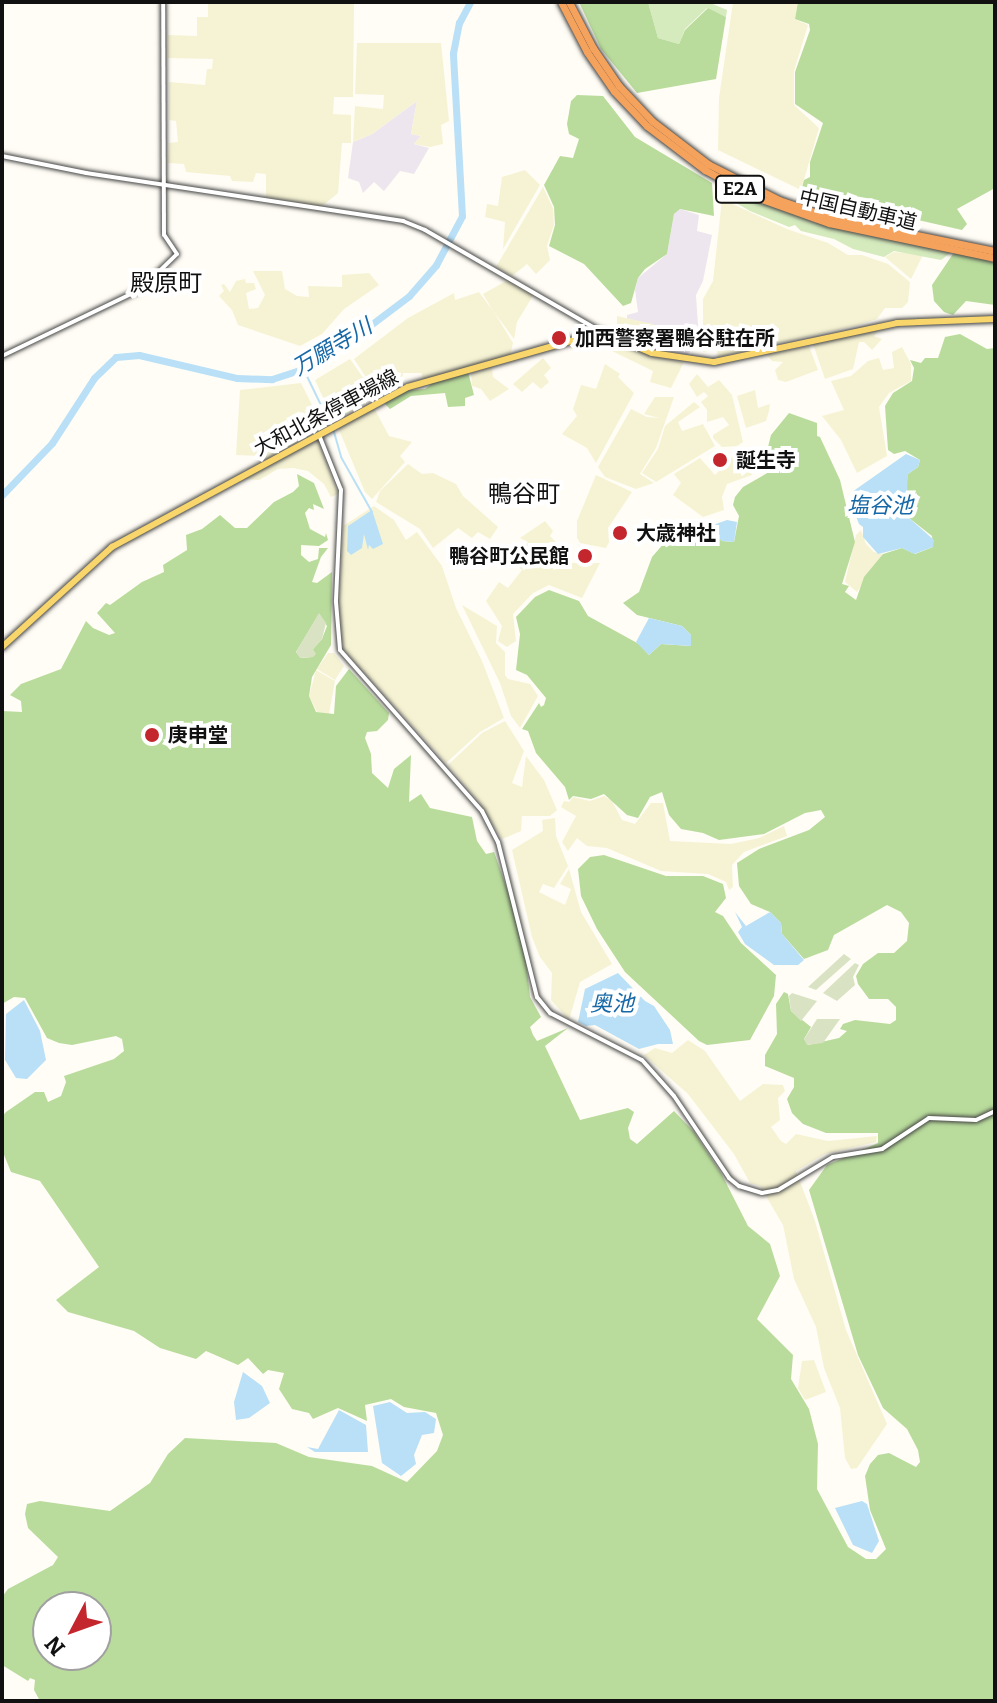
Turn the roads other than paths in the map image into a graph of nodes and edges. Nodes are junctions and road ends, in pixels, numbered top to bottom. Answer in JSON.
{"nodes":[{"id":1,"x":163,"y":2,"type":"edge"},
{"id":2,"x":561,"y":2,"type":"edge"},
{"id":3,"x":569,"y":2,"type":"edge"},
{"id":4,"x":2,"y":156,"type":"edge"},
{"id":5,"x":166,"y":185,"type":"junction"},
{"id":6,"x":995,"y":251,"type":"edge"},
{"id":7,"x":995,"y":258,"type":"edge"},
{"id":8,"x":995,"y":319,"type":"edge"},
{"id":9,"x":602,"y":332,"type":"junction"},
{"id":10,"x":2,"y":356,"type":"edge"},
{"id":11,"x":319,"y":433,"type":"junction"},
{"id":12,"x":2,"y":647,"type":"edge"},
{"id":13,"x":995,"y":1111,"type":"edge"}],
"edges":[{"from":1,"to":5,"type":"street"},
{"from":2,"to":7,"type":"highway","name":"中国自動車道","number":"E2A"},
{"from":3,"to":6,"type":"highway","name":"中国自動車道","number":"E2A"},
{"from":4,"to":5,"type":"street"},
{"from":5,"to":9,"type":"street"},
{"from":5,"to":10,"type":"street"},
{"from":8,"to":9,"type":"main road"},
{"from":9,"to":11,"type":"main road","name":"大和北条停車場線"},
{"from":11,"to":12,"type":"main road","name":"大和北条停車場線"},
{"from":11,"to":13,"type":"street"}]}
